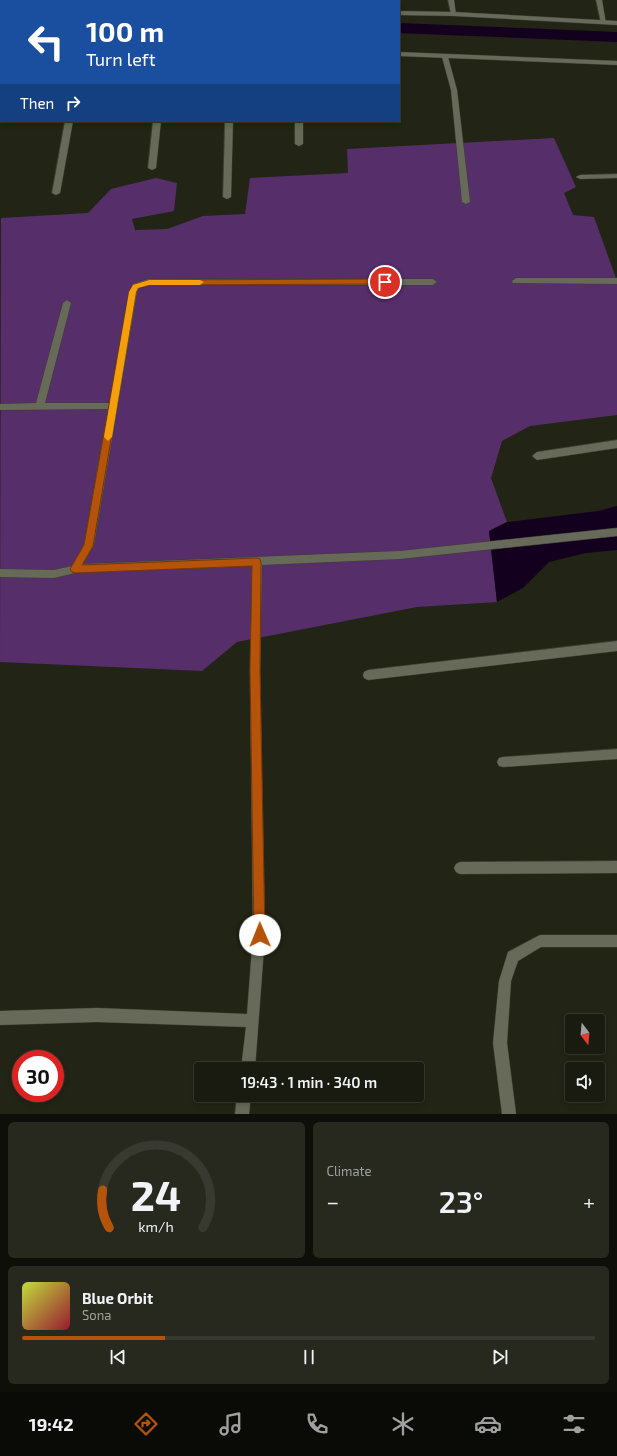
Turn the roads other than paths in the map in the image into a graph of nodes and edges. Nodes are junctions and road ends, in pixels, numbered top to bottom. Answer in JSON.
{"nodes":[{"id":1,"x":450,"y":0,"type":"edge"},
{"id":2,"x":599,"y":0,"type":"edge"},
{"id":3,"x":400,"y":13,"type":"edge"},
{"id":4,"x":454,"y":14,"type":"junction"},
{"id":5,"x":604,"y":23,"type":"junction"},
{"id":6,"x":617,"y":24,"type":"edge"},
{"id":7,"x":400,"y":54,"type":"edge"},
{"id":8,"x":445,"y":57,"type":"junction"},
{"id":9,"x":617,"y":63,"type":"edge"},
{"id":10,"x":69,"y":122,"type":"edge"},
{"id":11,"x":157,"y":122,"type":"edge"},
{"id":12,"x":229,"y":122,"type":"edge"},
{"id":13,"x":299,"y":122,"type":"edge"},
{"id":14,"x":299,"y":144,"type":"dead end"},
{"id":15,"x":152,"y":168,"type":"dead end"},
{"id":16,"x":580,"y":176,"type":"dead end"},
{"id":17,"x":617,"y":176,"type":"edge"},
{"id":18,"x":56,"y":193,"type":"dead end"},
{"id":19,"x":227,"y":197,"type":"dead end"},
{"id":20,"x":466,"y":202,"type":"dead end"},
{"id":21,"x":516,"y":280,"type":"dead end"},
{"id":22,"x":617,"y":281,"type":"edge"},
{"id":23,"x":433,"y":282,"type":"dead end"},
{"id":24,"x":67,"y":303,"type":"dead end"},
{"id":25,"x":114,"y":406,"type":"junction"},
{"id":26,"x":0,"y":407,"type":"edge"},
{"id":27,"x":40,"y":407,"type":"junction"},
{"id":28,"x":617,"y":444,"type":"edge"},
{"id":29,"x":537,"y":456,"type":"dead end"},
{"id":30,"x":617,"y":532,"type":"edge"},
{"id":31,"x":257,"y":562,"type":"junction"},
{"id":32,"x":75,"y":569,"type":"junction"},
{"id":33,"x":0,"y":573,"type":"edge"},
{"id":34,"x":617,"y":646,"type":"edge"},
{"id":35,"x":368,"y":675,"type":"dead end"},
{"id":36,"x":617,"y":754,"type":"edge"},
{"id":37,"x":503,"y":762,"type":"dead end"},
{"id":38,"x":617,"y":867,"type":"edge"},
{"id":39,"x":460,"y":868,"type":"dead end"},
{"id":40,"x":617,"y":941,"type":"edge"},
{"id":41,"x":0,"y":1018,"type":"edge"},
{"id":42,"x":254,"y":1021,"type":"junction"},
{"id":43,"x":249,"y":1062,"type":"edge"},
{"id":44,"x":243,"y":1102,"type":"edge"},
{"id":45,"x":242,"y":1114,"type":"edge"},
{"id":46,"x":509,"y":1114,"type":"edge"}],
"edges":[{"from":1,"to":4,"type":"street"},
{"from":2,"to":5,"type":"street"},
{"from":3,"to":4,"type":"street"},
{"from":4,"to":5,"type":"street"},
{"from":5,"to":6,"type":"street"},
{"from":7,"to":8,"type":"street"},
{"from":8,"to":9,"type":"street"},
{"from":8,"to":20,"type":"street"},
{"from":10,"to":18,"type":"street"},
{"from":11,"to":15,"type":"street"},
{"from":12,"to":19,"type":"street"},
{"from":13,"to":14,"type":"street"},
{"from":16,"to":17,"type":"street"},
{"from":21,"to":22,"type":"street"},
{"from":23,"to":25,"type":"street"},
{"from":24,"to":27,"type":"street"},
{"from":25,"to":27,"type":"street"},
{"from":25,"to":32,"type":"street"},
{"from":26,"to":27,"type":"street"},
{"from":28,"to":29,"type":"street"},
{"from":30,"to":31,"type":"street"},
{"from":31,"to":32,"type":"street"},
{"from":31,"to":42,"type":"street"},
{"from":32,"to":33,"type":"street"},
{"from":34,"to":35,"type":"street"},
{"from":36,"to":37,"type":"street"},
{"from":38,"to":39,"type":"street"},
{"from":40,"to":46,"type":"street"},
{"from":41,"to":42,"type":"street"},
{"from":42,"to":43,"type":"street"},
{"from":44,"to":45,"type":"street"}]}
